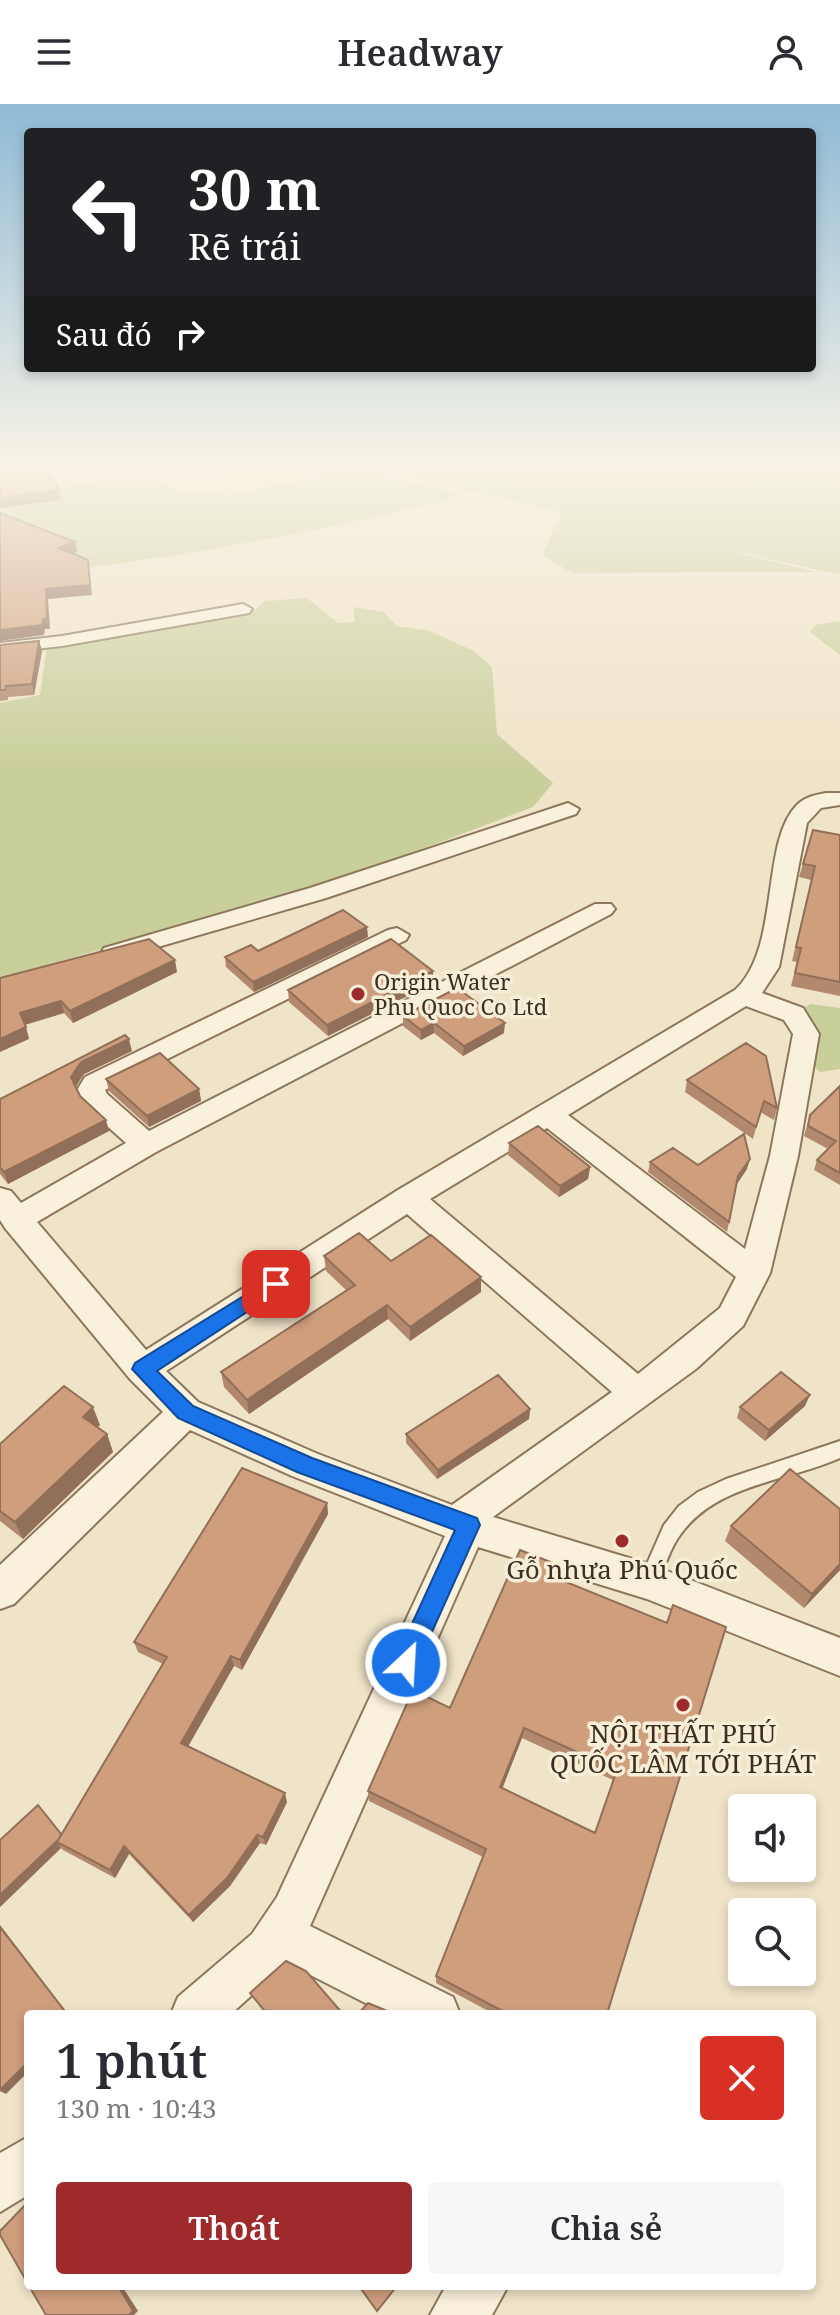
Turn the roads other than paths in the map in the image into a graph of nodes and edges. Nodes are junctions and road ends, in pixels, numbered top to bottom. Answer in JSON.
{"nodes":[{"id":1,"x":243,"y":609,"type":"dead end"},
{"id":2,"x":0,"y":648,"type":"edge"},
{"id":3,"x":840,"y":799,"type":"edge"},
{"id":4,"x":568,"y":809,"type":"dead end"},
{"id":5,"x":603,"y":909,"type":"dead end"},
{"id":6,"x":397,"y":935,"type":"dead end"},
{"id":7,"x":95,"y":958,"type":"edge"},
{"id":8,"x":744,"y":996,"type":"junction"},
{"id":9,"x":550,"y":1116,"type":"junction"},
{"id":10,"x":146,"y":1145,"type":"junction"},
{"id":11,"x":409,"y":1198,"type":"junction"},
{"id":12,"x":8,"y":1210,"type":"edge"},
{"id":13,"x":754,"y":1273,"type":"junction"},
{"id":14,"x":142,"y":1369,"type":"junction"},
{"id":15,"x":637,"y":1393,"type":"junction"},
{"id":16,"x":186,"y":1412,"type":"junction"},
{"id":17,"x":840,"y":1449,"type":"edge"},
{"id":18,"x":462,"y":1524,"type":"junction"},
{"id":19,"x":649,"y":1582,"type":"junction"},
{"id":20,"x":0,"y":1591,"type":"edge"},
{"id":21,"x":840,"y":1657,"type":"edge"},
{"id":22,"x":278,"y":1934,"type":"junction"},
{"id":23,"x":200,"y":2010,"type":"edge"},
{"id":24,"x":428,"y":2010,"type":"edge"},
{"id":25,"x":24,"y":2165,"type":"edge"},
{"id":26,"x":0,"y":2186,"type":"edge"},
{"id":27,"x":478,"y":2290,"type":"edge"},
{"id":28,"x":457,"y":2315,"type":"edge"}],
"edges":[{"from":1,"to":2,"type":"street"},
{"from":3,"to":8,"type":"street"},
{"from":4,"to":7,"type":"street"},
{"from":5,"to":10,"type":"street"},
{"from":6,"to":10,"type":"street"},
{"from":8,"to":9,"type":"street"},
{"from":8,"to":13,"type":"street"},
{"from":9,"to":11,"type":"street"},
{"from":9,"to":13,"type":"street"},
{"from":10,"to":12,"type":"street"},
{"from":11,"to":14,"type":"street"},
{"from":11,"to":15,"type":"street"},
{"from":12,"to":14,"type":"street"},
{"from":13,"to":15,"type":"street"},
{"from":14,"to":16,"type":"street"},
{"from":15,"to":18,"type":"street"},
{"from":16,"to":18,"type":"street"},
{"from":16,"to":20,"type":"street"},
{"from":17,"to":19,"type":"lane"},
{"from":18,"to":19,"type":"street"},
{"from":18,"to":22,"type":"street"},
{"from":19,"to":21,"type":"street"},
{"from":22,"to":23,"type":"street"},
{"from":22,"to":24,"type":"street"},
{"from":25,"to":26,"type":"street"},
{"from":27,"to":28,"type":"street"}]}
